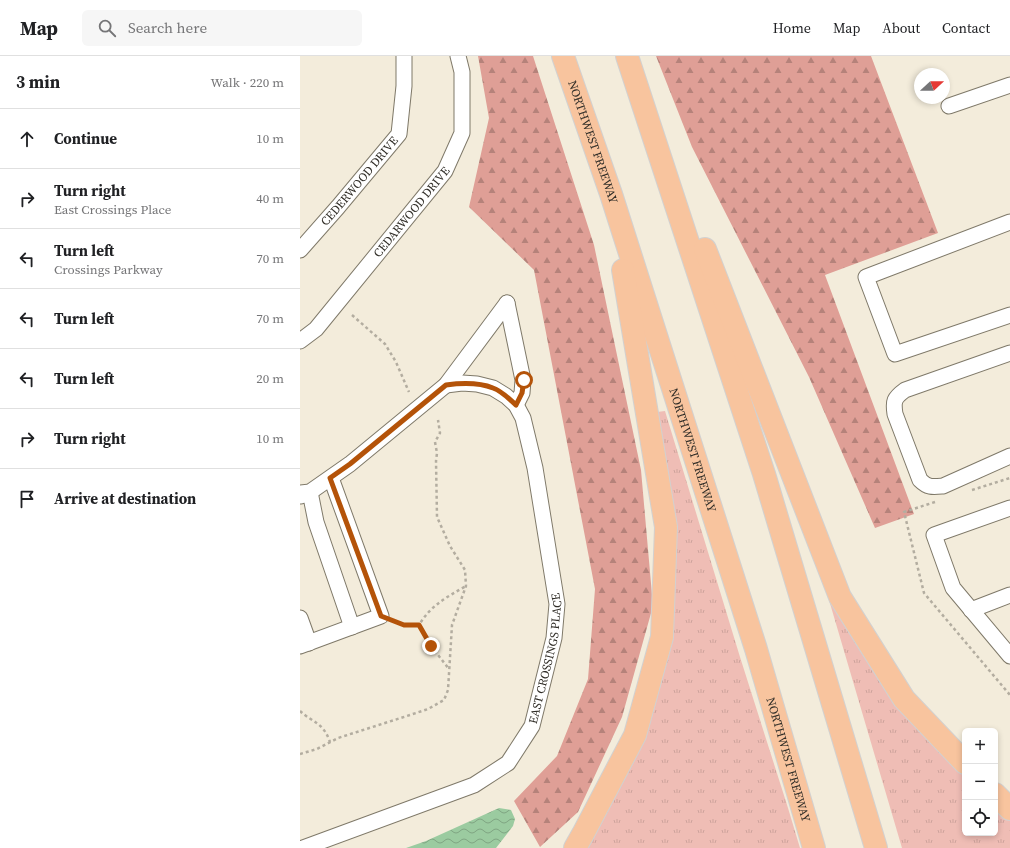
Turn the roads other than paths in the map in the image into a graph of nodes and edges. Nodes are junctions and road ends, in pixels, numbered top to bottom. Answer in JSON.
{"nodes":[{"id":1,"x":404,"y":56,"type":"edge"},
{"id":2,"x":458,"y":56,"type":"edge"},
{"id":3,"x":563,"y":56,"type":"edge"},
{"id":4,"x":627,"y":56,"type":"edge"},
{"id":5,"x":630,"y":56,"type":"edge"},
{"id":6,"x":1010,"y":85,"type":"edge"},
{"id":7,"x":949,"y":106,"type":"dead end"},
{"id":8,"x":611,"y":194,"type":"junction"},
{"id":9,"x":1010,"y":222,"type":"edge"},
{"id":10,"x":300,"y":250,"type":"edge"},
{"id":11,"x":1010,"y":315,"type":"edge"},
{"id":12,"x":300,"y":341,"type":"edge"},
{"id":13,"x":1009,"y":356,"type":"edge"},
{"id":14,"x":446,"y":385,"type":"junction"},
{"id":15,"x":516,"y":405,"type":"junction"},
{"id":16,"x":1010,"y":456,"type":"edge"},
{"id":17,"x":330,"y":478,"type":"junction"},
{"id":18,"x":304,"y":494,"type":"edge"},
{"id":19,"x":1010,"y":508,"type":"edge"},
{"id":20,"x":1010,"y":595,"type":"edge"},
{"id":21,"x":971,"y":610,"type":"junction"},
{"id":22,"x":300,"y":618,"type":"edge"},
{"id":23,"x":352,"y":627,"type":"junction"},
{"id":24,"x":305,"y":644,"type":"edge"},
{"id":25,"x":1009,"y":653,"type":"edge"},
{"id":26,"x":962,"y":760,"type":"edge"},
{"id":27,"x":998,"y":797,"type":"edge"},
{"id":28,"x":1010,"y":809,"type":"edge"},
{"id":29,"x":303,"y":848,"type":"edge"},
{"id":30,"x":575,"y":848,"type":"edge"},
{"id":31,"x":814,"y":848,"type":"edge"},
{"id":32,"x":876,"y":848,"type":"edge"}],
"edges":[{"from":1,"to":10,"type":"street","name":"CEDERWOOD DRIVE"},
{"from":2,"to":12,"type":"street","name":"CEDARWOOD DRIVE"},
{"from":3,"to":8,"type":"highway","name":"NORTHWEST FREEWAY"},
{"from":4,"to":32,"type":"highway"},
{"from":5,"to":26,"type":"highway"},
{"from":6,"to":7,"type":"street"},
{"from":8,"to":30,"type":"highway"},
{"from":8,"to":31,"type":"highway","name":"NORTHWEST FREEWAY"},
{"from":9,"to":11,"type":"street"},
{"from":13,"to":16,"type":"street"},
{"from":14,"to":15,"type":"street","name":"EAST CROSSINGS PLACE"},
{"from":14,"to":15,"type":"street"},
{"from":14,"to":17,"type":"street"},
{"from":15,"to":29,"type":"street","name":"EAST CROSSINGS PLACE"},
{"from":17,"to":18,"type":"street"},
{"from":17,"to":23,"type":"street"},
{"from":18,"to":23,"type":"street"},
{"from":19,"to":21,"type":"street"},
{"from":20,"to":21,"type":"street"},
{"from":21,"to":25,"type":"street"},
{"from":22,"to":24,"type":"street"},
{"from":23,"to":24,"type":"street"},
{"from":27,"to":28,"type":"highway"}]}
